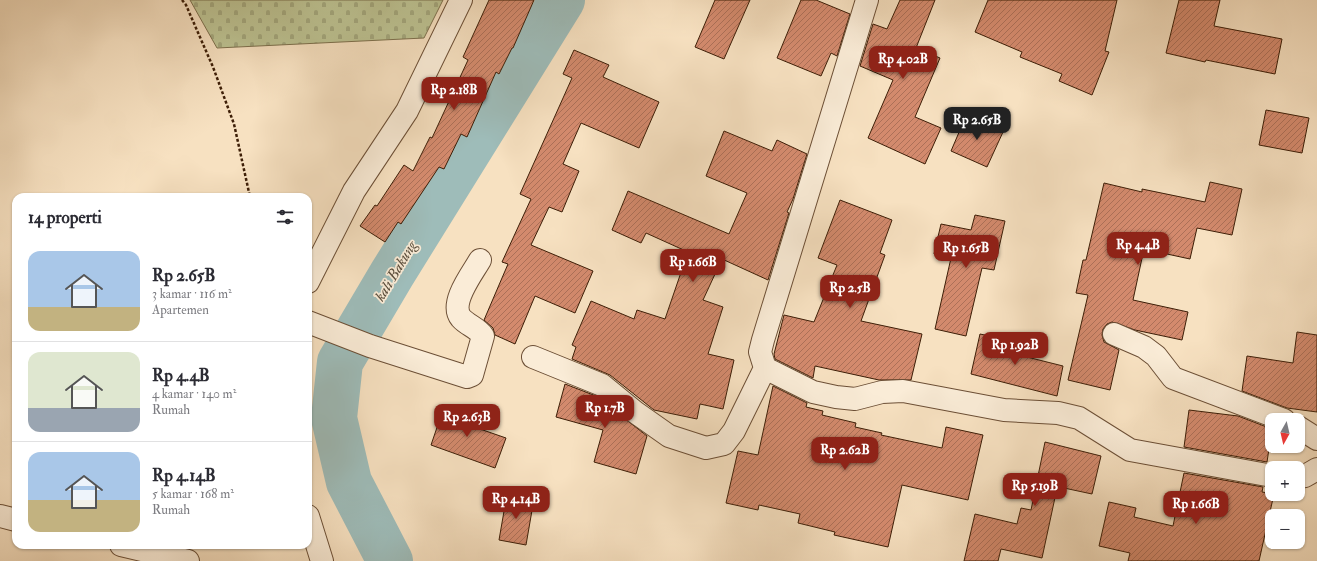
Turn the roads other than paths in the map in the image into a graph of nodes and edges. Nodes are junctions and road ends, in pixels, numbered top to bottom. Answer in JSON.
{"nodes":[{"id":1,"x":462,"y":0,"type":"edge"},
{"id":2,"x":867,"y":0,"type":"edge"},
{"id":3,"x":480,"y":260,"type":"dead end"},
{"id":4,"x":312,"y":274,"type":"edge"},
{"id":5,"x":312,"y":323,"type":"edge"},
{"id":6,"x":1114,"y":334,"type":"dead end"},
{"id":7,"x":532,"y":357,"type":"dead end"},
{"id":8,"x":765,"y":368,"type":"junction"},
{"id":9,"x":1266,"y":413,"type":"edge"},
{"id":10,"x":1305,"y":431,"type":"edge"},
{"id":11,"x":1317,"y":439,"type":"edge"},
{"id":12,"x":1317,"y":469,"type":"edge"},
{"id":13,"x":1265,"y":475,"type":"edge"},
{"id":14,"x":1305,"y":476,"type":"edge"},
{"id":15,"x":0,"y":516,"type":"edge"},
{"id":16,"x":12,"y":519,"type":"edge"},
{"id":17,"x":312,"y":529,"type":"edge"},
{"id":18,"x":138,"y":549,"type":"edge"},
{"id":19,"x":188,"y":561,"type":"edge"},
{"id":20,"x":322,"y":561,"type":"edge"}],
"edges":[{"from":1,"to":4,"type":"street"},
{"from":2,"to":8,"type":"street"},
{"from":3,"to":5,"type":"street"},
{"from":6,"to":9,"type":"street"},
{"from":7,"to":8,"type":"street"},
{"from":8,"to":13,"type":"street"},
{"from":10,"to":11,"type":"street"},
{"from":12,"to":14,"type":"street"},
{"from":15,"to":16,"type":"street"},
{"from":17,"to":20,"type":"street"},
{"from":18,"to":19,"type":"street"}]}
